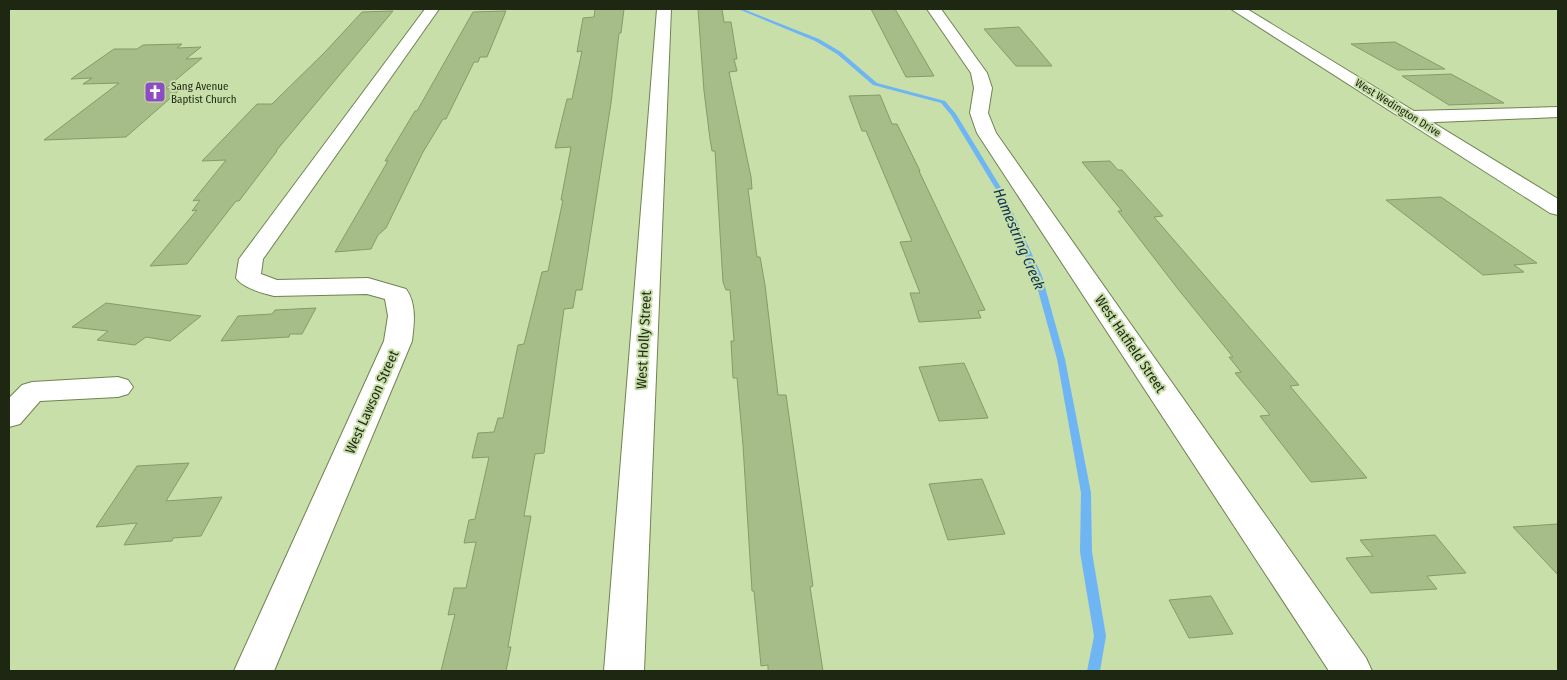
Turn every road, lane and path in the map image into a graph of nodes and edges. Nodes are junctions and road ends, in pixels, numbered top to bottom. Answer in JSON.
{"nodes":[{"id":1,"x":432,"y":9,"type":"edge"},
{"id":2,"x":664,"y":9,"type":"edge"},
{"id":3,"x":934,"y":9,"type":"edge"},
{"id":4,"x":1238,"y":9,"type":"edge"},
{"id":5,"x":1558,"y":112,"type":"edge"},
{"id":6,"x":1412,"y":117,"type":"junction"},
{"id":7,"x":1558,"y":208,"type":"edge"},
{"id":8,"x":118,"y":387,"type":"dead end"},
{"id":9,"x":20,"y":393,"type":"edge"},
{"id":10,"x":9,"y":417,"type":"edge"},
{"id":11,"x":254,"y":671,"type":"edge"},
{"id":12,"x":624,"y":671,"type":"edge"},
{"id":13,"x":1352,"y":671,"type":"edge"}],
"edges":[{"from":1,"to":11,"type":"street","name":"West Lawson Street"},
{"from":2,"to":12,"type":"street","name":"West Holly Street"},
{"from":3,"to":13,"type":"street","name":"West Hatfield Street"},
{"from":4,"to":6,"type":"street","name":"West Wedington Drive"},
{"from":5,"to":6,"type":"street"},
{"from":6,"to":7,"type":"street","name":"West Wedington Drive"},
{"from":8,"to":9,"type":"street"},
{"from":9,"to":10,"type":"street"}]}
